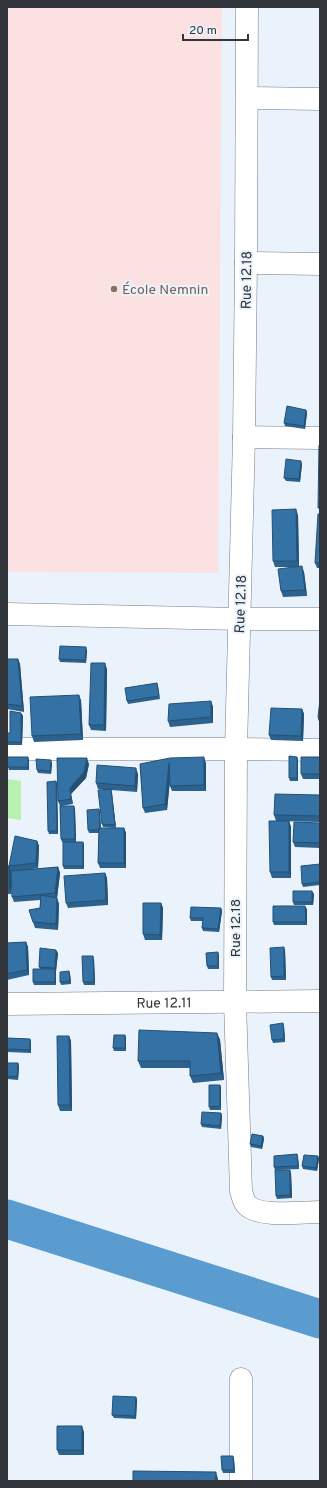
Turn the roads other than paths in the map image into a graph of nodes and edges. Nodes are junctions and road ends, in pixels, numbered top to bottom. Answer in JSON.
{"nodes":[{"id":1,"x":247,"y":7,"type":"edge"},
{"id":2,"x":248,"y":98,"type":"junction"},
{"id":3,"x":320,"y":99,"type":"edge"},
{"id":4,"x":246,"y":263,"type":"junction"},
{"id":5,"x":320,"y":264,"type":"edge"},
{"id":6,"x":244,"y":437,"type":"junction"},
{"id":7,"x":320,"y":438,"type":"edge"},
{"id":8,"x":7,"y":614,"type":"edge"},
{"id":9,"x":239,"y":619,"type":"junction"},
{"id":10,"x":320,"y":619,"type":"edge"},
{"id":11,"x":236,"y":748,"type":"junction"},
{"id":12,"x":7,"y":749,"type":"edge"},
{"id":13,"x":320,"y":750,"type":"edge"},
{"id":14,"x":320,"y":1001,"type":"edge"},
{"id":15,"x":235,"y":1002,"type":"junction"},
{"id":16,"x":7,"y":1004,"type":"edge"},
{"id":17,"x":320,"y":1212,"type":"edge"},
{"id":18,"x":241,"y":1379,"type":"dead end"},
{"id":19,"x":240,"y":1481,"type":"edge"}],
"edges":[{"from":1,"to":2,"type":"street","name":"Rue 12.18"},
{"from":2,"to":3,"type":"street"},
{"from":2,"to":4,"type":"street","name":"Rue 12.18"},
{"from":4,"to":5,"type":"street"},
{"from":4,"to":6,"type":"street","name":"Rue 12.18"},
{"from":6,"to":7,"type":"street"},
{"from":6,"to":9,"type":"street","name":"Rue 12.18"},
{"from":8,"to":9,"type":"street"},
{"from":9,"to":10,"type":"street"},
{"from":9,"to":11,"type":"street","name":"Rue 12.18"},
{"from":11,"to":12,"type":"street"},
{"from":11,"to":13,"type":"street"},
{"from":11,"to":15,"type":"street","name":"Rue 12.18"},
{"from":14,"to":15,"type":"street","name":"Rue 12.11"},
{"from":15,"to":16,"type":"street","name":"Rue 12.11"},
{"from":15,"to":17,"type":"street","name":"Rue 12.18"},
{"from":18,"to":19,"type":"street"}]}
